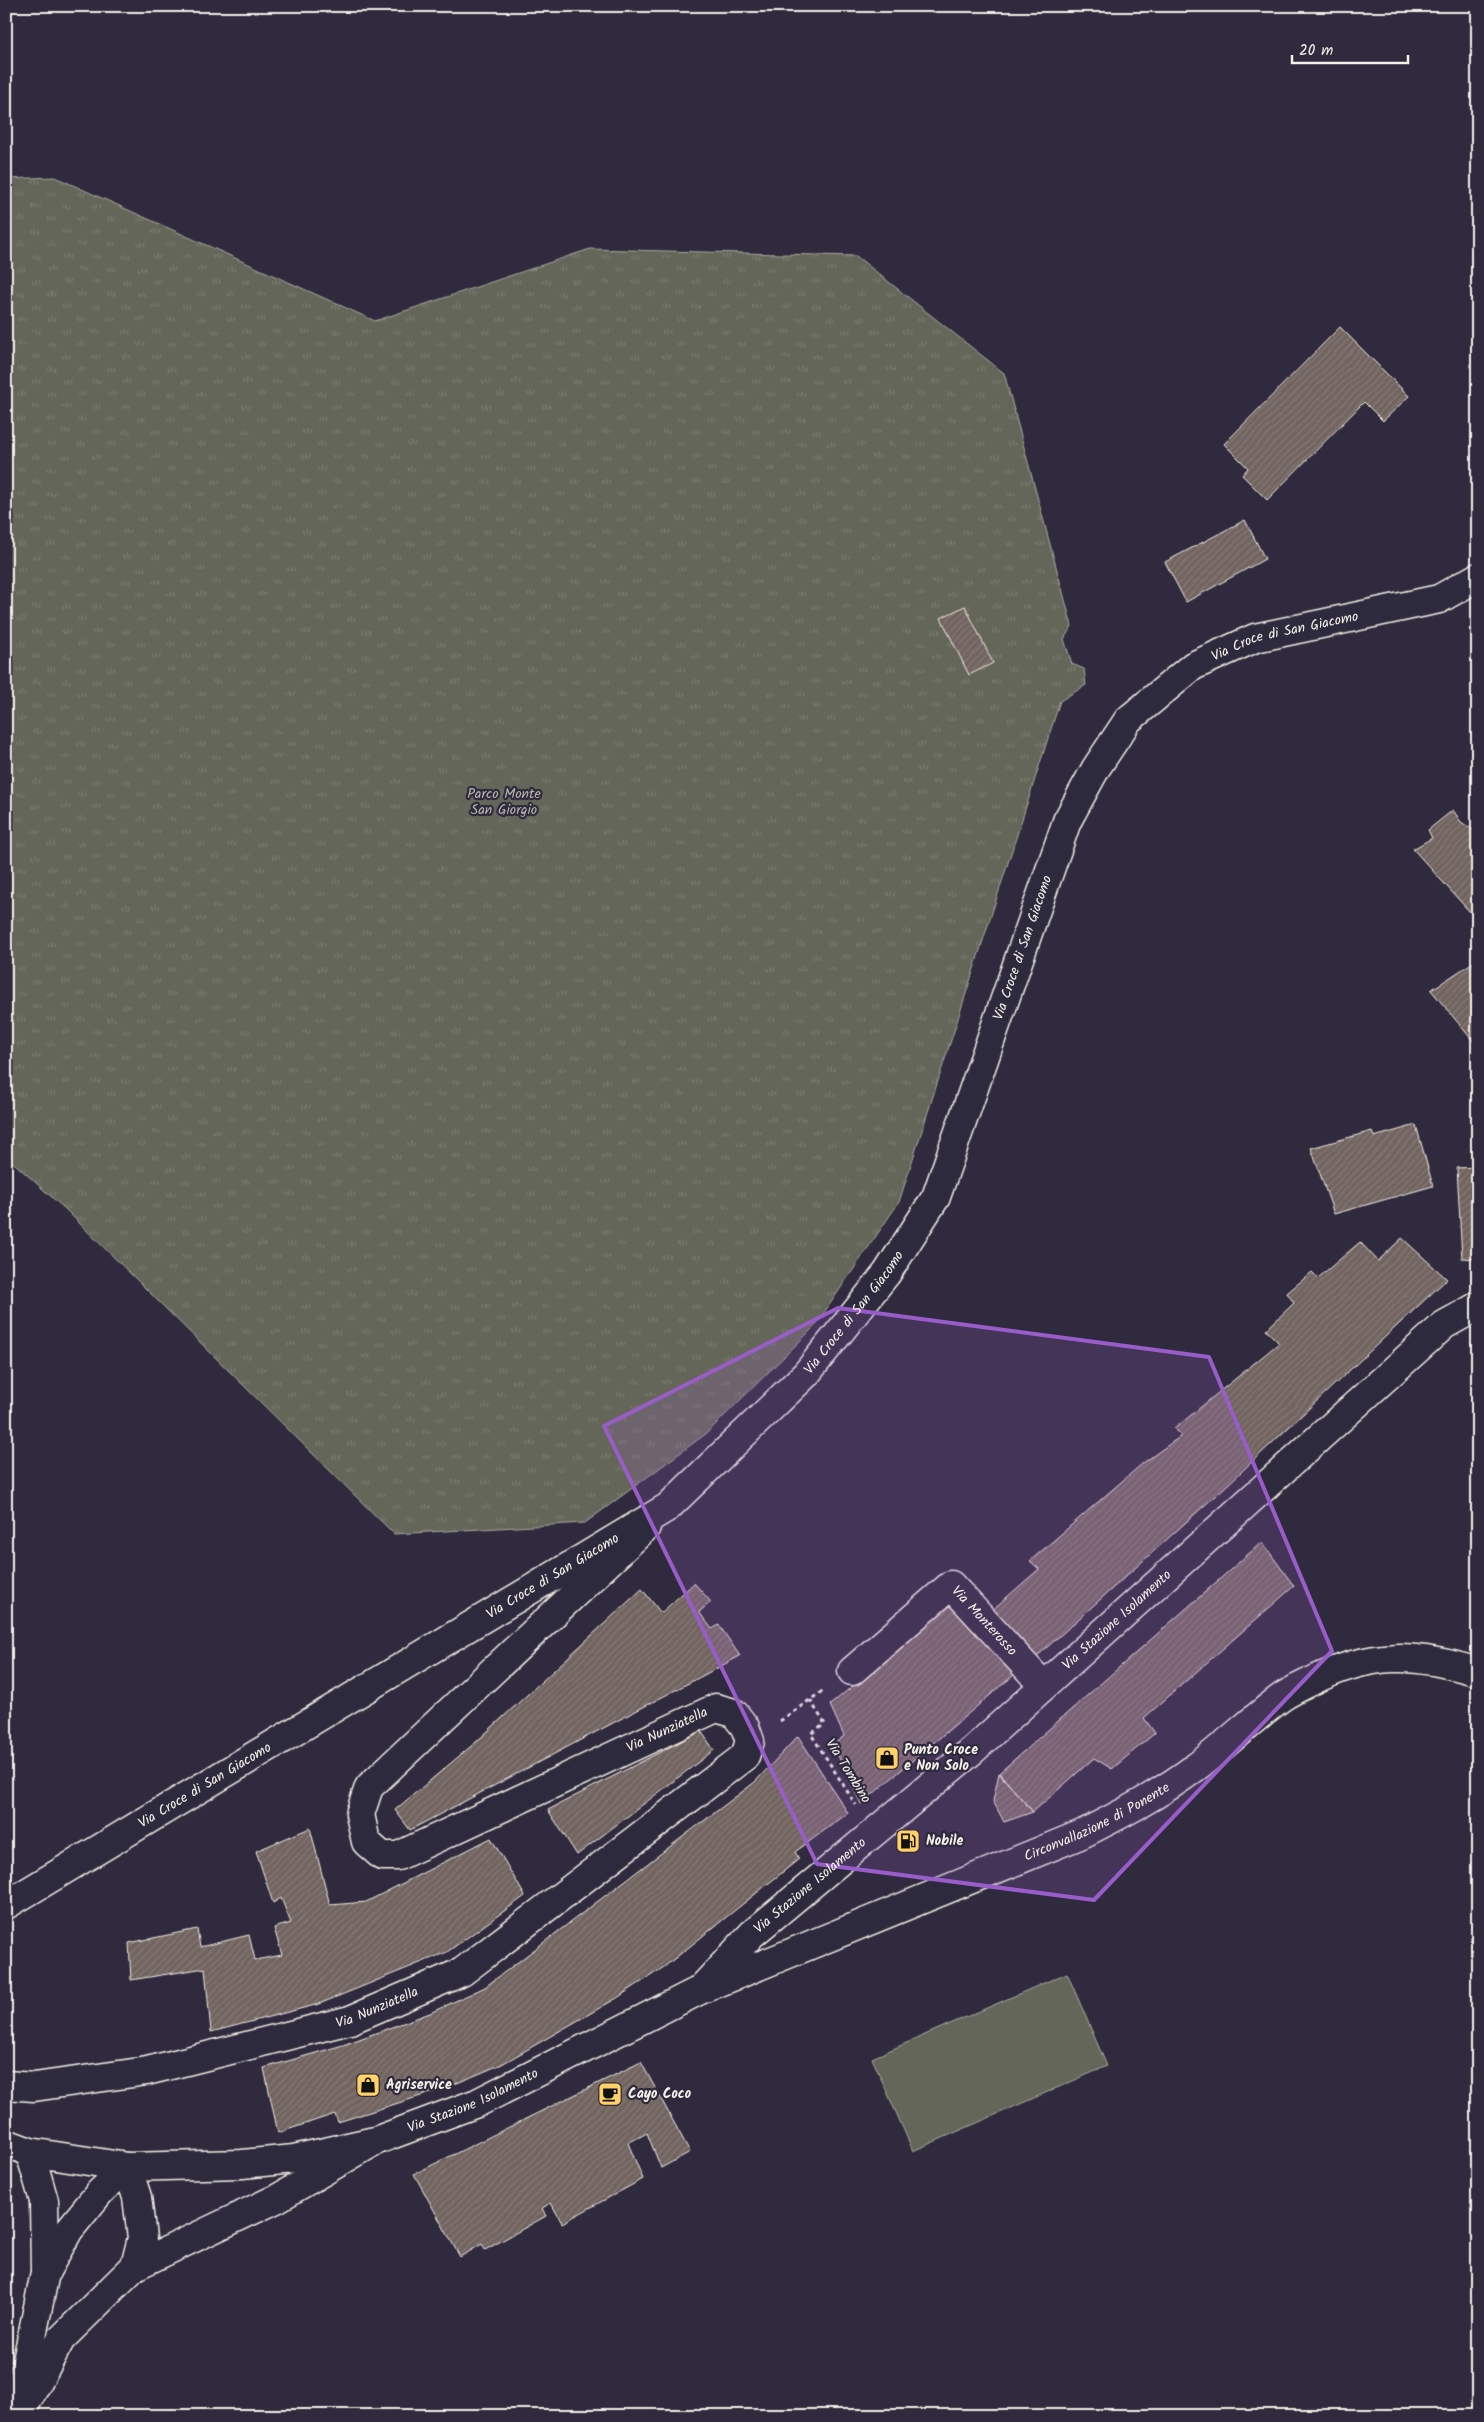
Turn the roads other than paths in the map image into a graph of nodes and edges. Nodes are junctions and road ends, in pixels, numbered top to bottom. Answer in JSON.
{"nodes":[{"id":1,"x":1478,"y":577,"type":"edge"},
{"id":2,"x":1478,"y":1306,"type":"edge"},
{"id":3,"x":668,"y":1507,"type":"junction"},
{"id":4,"x":852,"y":1671,"type":"road end"},
{"id":5,"x":1478,"y":1672,"type":"edge"},
{"id":6,"x":1044,"y":1686,"type":"junction"},
{"id":7,"x":6,"y":1905,"type":"edge"},
{"id":8,"x":700,"y":1990,"type":"junction"},
{"id":9,"x":6,"y":2085,"type":"edge"},
{"id":10,"x":375,"y":2141,"type":"junction"},
{"id":11,"x":18,"y":2148,"type":"edge"},
{"id":12,"x":128,"y":2167,"type":"junction"},
{"id":13,"x":135,"y":2266,"type":"junction"},
{"id":14,"x":45,"y":2273,"type":"junction"},
{"id":15,"x":18,"y":2416,"type":"edge"}],
"edges":[{"from":1,"to":3,"type":"street","name":"Via Croce di San Giacomo"},
{"from":2,"to":6,"type":"street","name":"Via Stazione Isolamento"},
{"from":3,"to":7,"type":"street","name":"Via Croce di San Giacomo"},
{"from":3,"to":9,"type":"street","name":"Via Nunziatella"},
{"from":4,"to":6,"type":"street","name":"Via Monterosso"},
{"from":5,"to":8,"type":"street","name":"Circonvallazione di Ponente"},
{"from":6,"to":8,"type":"street","name":"Via Stazione Isolamento"},
{"from":8,"to":10,"type":"street","name":"Via Stazione Isolamento"},
{"from":10,"to":12,"type":"street","name":"Via Stazione Isolamento"},
{"from":10,"to":13,"type":"street"},
{"from":11,"to":12,"type":"street","name":"Via Stazione Isolamento"},
{"from":11,"to":14,"type":"street"},
{"from":12,"to":13,"type":"street"},
{"from":12,"to":14,"type":"street"},
{"from":13,"to":15,"type":"street"},
{"from":14,"to":15,"type":"street"}]}
